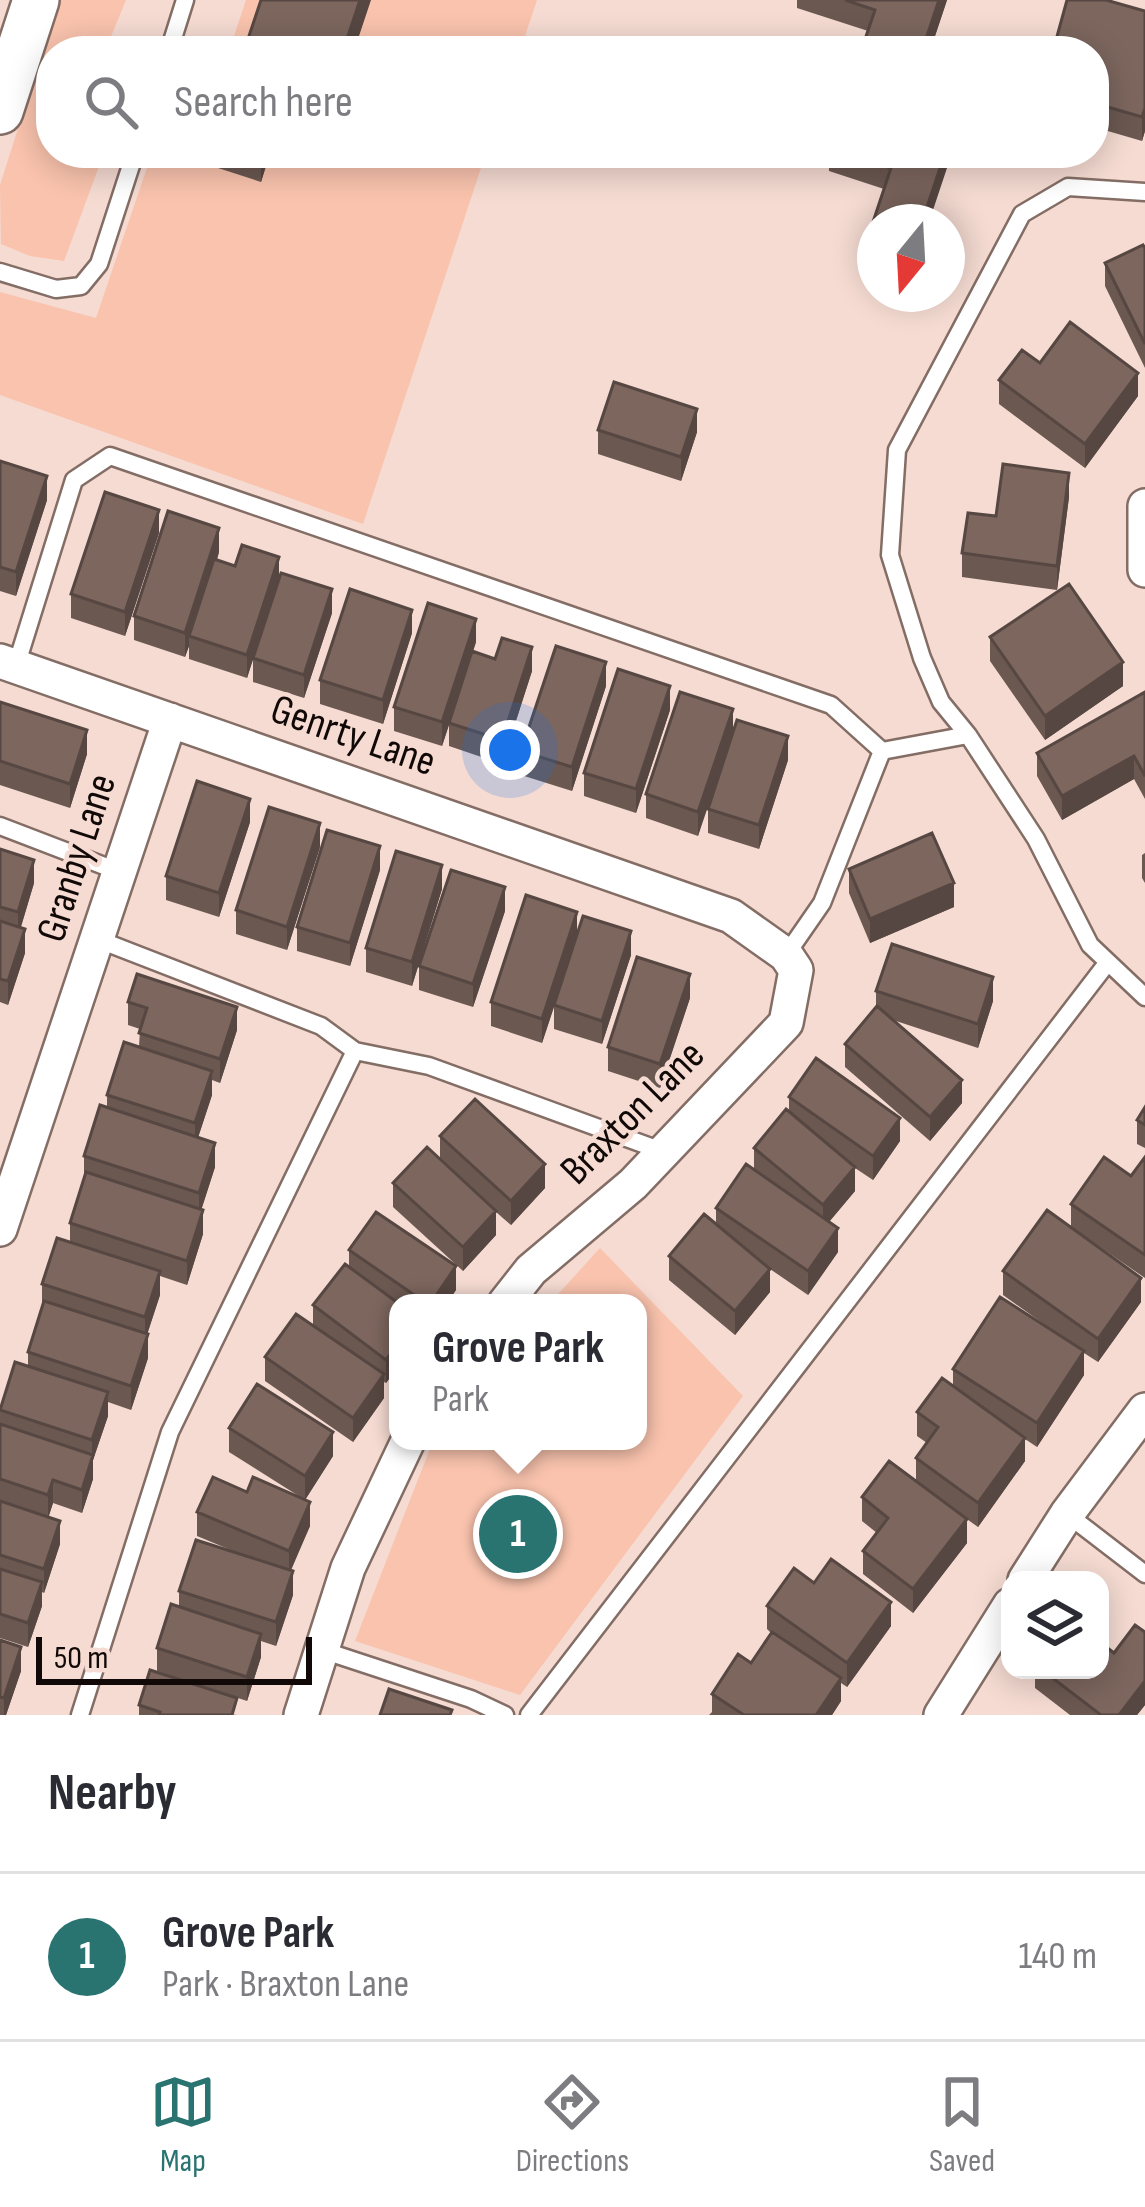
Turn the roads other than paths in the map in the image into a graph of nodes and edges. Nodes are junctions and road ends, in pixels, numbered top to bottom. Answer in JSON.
{"nodes":[{"id":1,"x":36,"y":0,"type":"edge"},
{"id":2,"x":185,"y":0,"type":"edge"},
{"id":3,"x":174,"y":36,"type":"edge"},
{"id":4,"x":0,"y":110,"type":"edge"},
{"id":5,"x":130,"y":168,"type":"edge"},
{"id":6,"x":1145,"y":192,"type":"edge"},
{"id":7,"x":0,"y":272,"type":"edge"},
{"id":8,"x":1145,"y":506,"type":"edge"},
{"id":9,"x":1145,"y":570,"type":"edge"},
{"id":10,"x":8,"y":663,"type":"edge"},
{"id":11,"x":170,"y":720,"type":"junction"},
{"id":12,"x":968,"y":735,"type":"junction"},
{"id":13,"x":882,"y":751,"type":"junction"},
{"id":14,"x":0,"y":826,"type":"edge"},
{"id":15,"x":120,"y":872,"type":"junction"},
{"id":16,"x":98,"y":939,"type":"junction"},
{"id":17,"x":791,"y":962,"type":"junction"},
{"id":18,"x":1108,"y":962,"type":"junction"},
{"id":19,"x":1145,"y":997,"type":"edge"},
{"id":20,"x":355,"y":1051,"type":"junction"},
{"id":21,"x":662,"y":1151,"type":"junction"},
{"id":22,"x":0,"y":1229,"type":"edge"},
{"id":23,"x":512,"y":1294,"type":"edge"},
{"id":24,"x":1145,"y":1410,"type":"edge"},
{"id":25,"x":405,"y":1450,"type":"edge"},
{"id":26,"x":1067,"y":1514,"type":"junction"},
{"id":27,"x":1031,"y":1571,"type":"edge"},
{"id":28,"x":1145,"y":1574,"type":"edge"},
{"id":29,"x":1001,"y":1619,"type":"edge"},
{"id":30,"x":322,"y":1650,"type":"junction"},
{"id":31,"x":80,"y":1715,"type":"edge"},
{"id":32,"x":301,"y":1715,"type":"edge"},
{"id":33,"x":505,"y":1715,"type":"edge"},
{"id":34,"x":529,"y":1715,"type":"edge"},
{"id":35,"x":941,"y":1715,"type":"edge"}],
"edges":[{"from":1,"to":4,"type":"main road"},
{"from":2,"to":3,"type":"lane"},
{"from":5,"to":7,"type":"lane"},
{"from":6,"to":12,"type":"lane"},
{"from":8,"to":9,"type":"street"},
{"from":10,"to":11,"type":"street","name":"Genrty Lane"},
{"from":10,"to":13,"type":"lane"},
{"from":11,"to":15,"type":"street","name":"Granby Lane"},
{"from":11,"to":17,"type":"street","name":"Genrty Lane"},
{"from":12,"to":13,"type":"lane"},
{"from":12,"to":18,"type":"lane"},
{"from":13,"to":17,"type":"lane"},
{"from":14,"to":15,"type":"lane"},
{"from":15,"to":16,"type":"street","name":"Granby Lane"},
{"from":16,"to":20,"type":"lane"},
{"from":16,"to":22,"type":"street","name":"Granby Lane"},
{"from":17,"to":21,"type":"street","name":"Braxton Lane"},
{"from":18,"to":19,"type":"lane"},
{"from":18,"to":34,"type":"lane"},
{"from":20,"to":21,"type":"lane"},
{"from":20,"to":31,"type":"lane"},
{"from":21,"to":23,"type":"street","name":"Braxton Lane"},
{"from":24,"to":26,"type":"street"},
{"from":25,"to":30,"type":"street"},
{"from":26,"to":27,"type":"street"},
{"from":26,"to":28,"type":"lane"},
{"from":29,"to":35,"type":"street"},
{"from":30,"to":32,"type":"street"},
{"from":30,"to":33,"type":"lane"}]}
